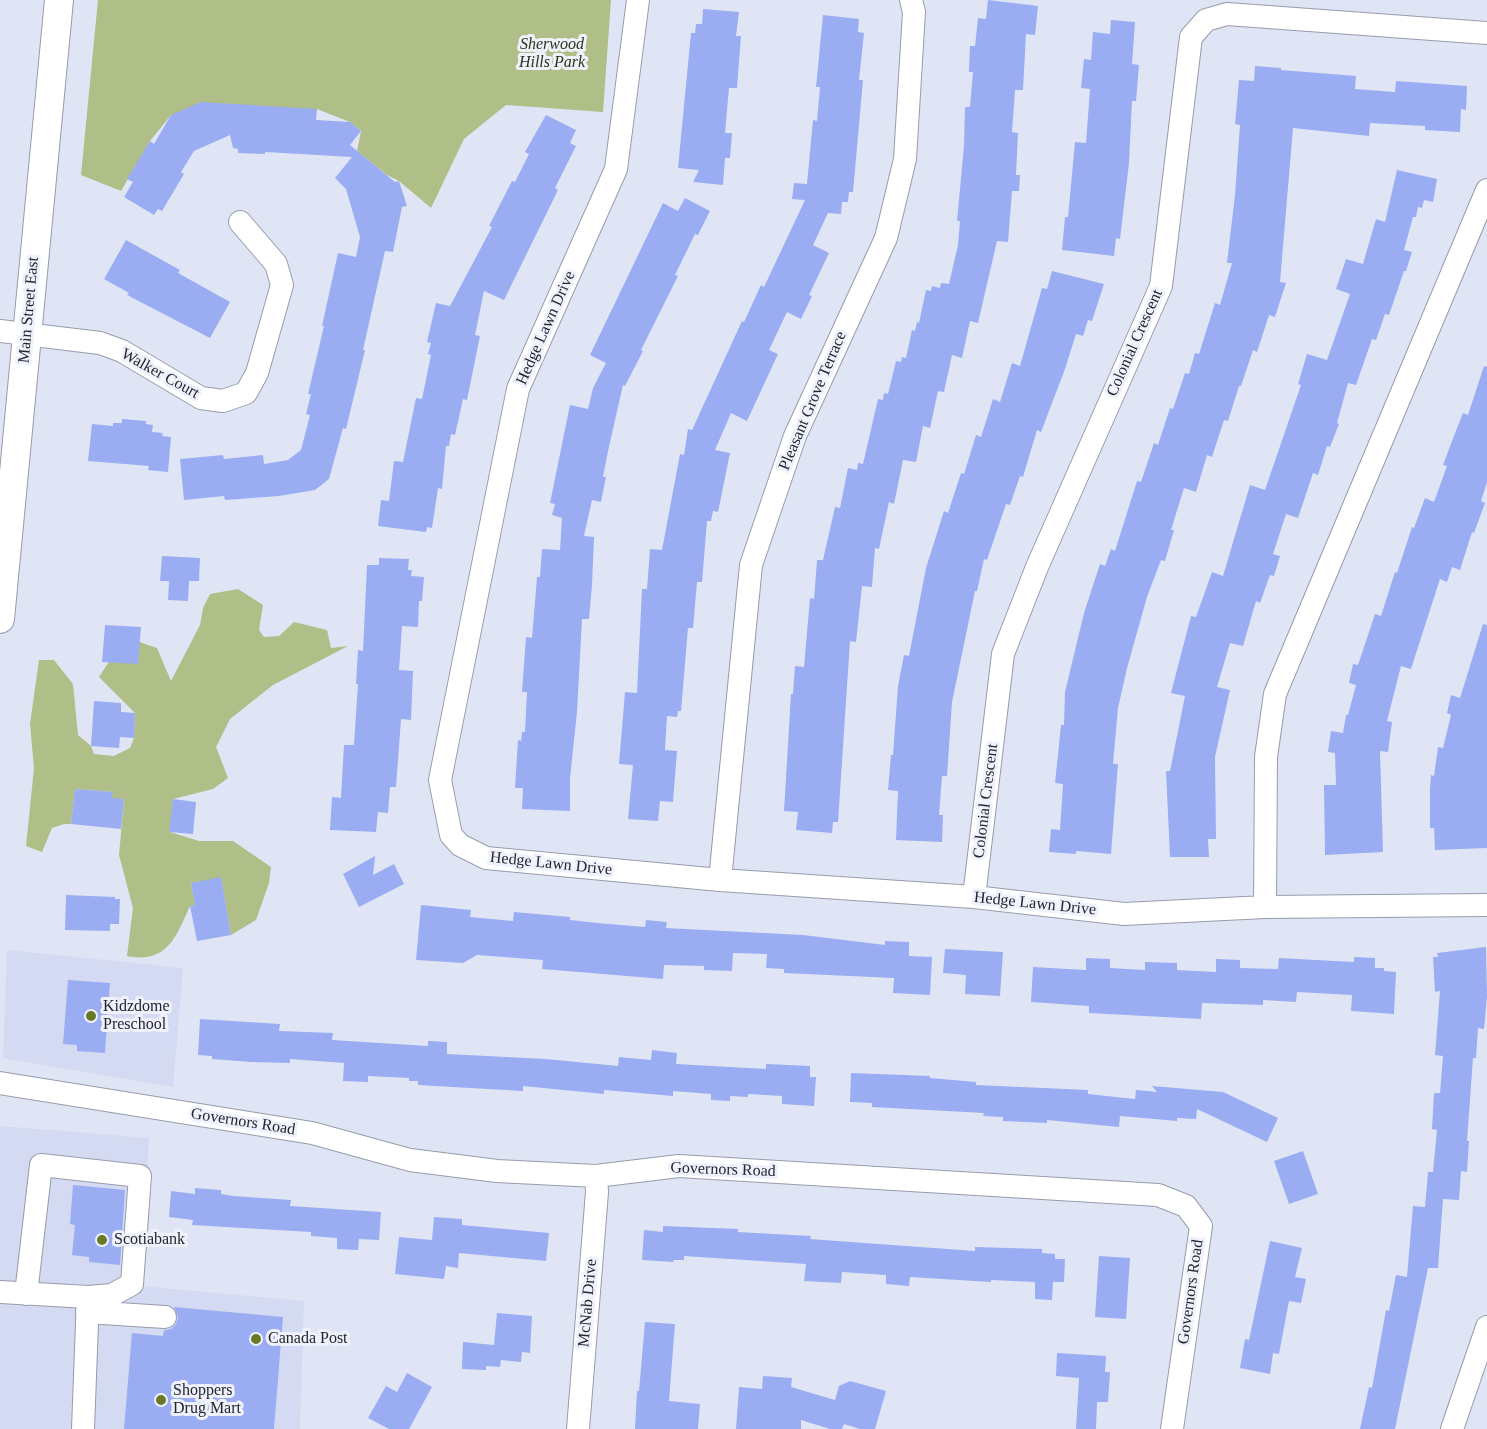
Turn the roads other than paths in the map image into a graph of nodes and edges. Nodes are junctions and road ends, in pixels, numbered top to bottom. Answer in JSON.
{"nodes":[{"id":1,"x":59,"y":0,"type":"edge"},
{"id":2,"x":639,"y":0,"type":"edge"},
{"id":3,"x":911,"y":0,"type":"edge"},
{"id":4,"x":1487,"y":33,"type":"edge"},
{"id":5,"x":1487,"y":190,"type":"edge"},
{"id":6,"x":240,"y":222,"type":"dead end"},
{"id":7,"x":13,"y":333,"type":"edge"},
{"id":8,"x":5,"y":522,"type":"edge"},
{"id":9,"x":4,"y":553,"type":"edge"},
{"id":10,"x":0,"y":619,"type":"edge"},
{"id":11,"x":720,"y":880,"type":"junction"},
{"id":12,"x":974,"y":897,"type":"junction"},
{"id":13,"x":1487,"y":905,"type":"edge"},
{"id":14,"x":1265,"y":907,"type":"junction"},
{"id":15,"x":0,"y":1083,"type":"edge"},
{"id":16,"x":596,"y":1176,"type":"junction"},
{"id":17,"x":0,"y":1292,"type":"edge"},
{"id":18,"x":26,"y":1293,"type":"junction"},
{"id":19,"x":87,"y":1305,"type":"junction"},
{"id":20,"x":165,"y":1317,"type":"dead end"},
{"id":21,"x":1487,"y":1327,"type":"edge"},
{"id":22,"x":83,"y":1429,"type":"edge"},
{"id":23,"x":578,"y":1429,"type":"edge"},
{"id":24,"x":1173,"y":1429,"type":"edge"},
{"id":25,"x":1452,"y":1429,"type":"edge"}],
"edges":[{"from":1,"to":7,"type":"main road","name":"Main Street East"},
{"from":2,"to":11,"type":"street","name":"Hedge Lawn Drive"},
{"from":3,"to":11,"type":"street","name":"Pleasant Grove Terrace"},
{"from":4,"to":12,"type":"street","name":"Colonial Crescent"},
{"from":5,"to":14,"type":"street"},
{"from":6,"to":7,"type":"street","name":"Walker Court"},
{"from":7,"to":8,"type":"main road","name":"Main Street East"},
{"from":8,"to":9,"type":"main road","name":"Main Street East"},
{"from":9,"to":10,"type":"main road","name":"Main Street East"},
{"from":11,"to":12,"type":"street","name":"Hedge Lawn Drive"},
{"from":12,"to":14,"type":"street","name":"Hedge Lawn Drive"},
{"from":13,"to":14,"type":"street","name":"Hedge Lawn Drive"},
{"from":15,"to":16,"type":"street","name":"Governors Road"},
{"from":16,"to":23,"type":"street","name":"McNab Drive"},
{"from":16,"to":24,"type":"street","name":"Governors Road"},
{"from":17,"to":18,"type":"street"},
{"from":18,"to":19,"type":"street"},
{"from":18,"to":19,"type":"street"},
{"from":19,"to":20,"type":"street"},
{"from":19,"to":22,"type":"street"},
{"from":21,"to":25,"type":"street"}]}
